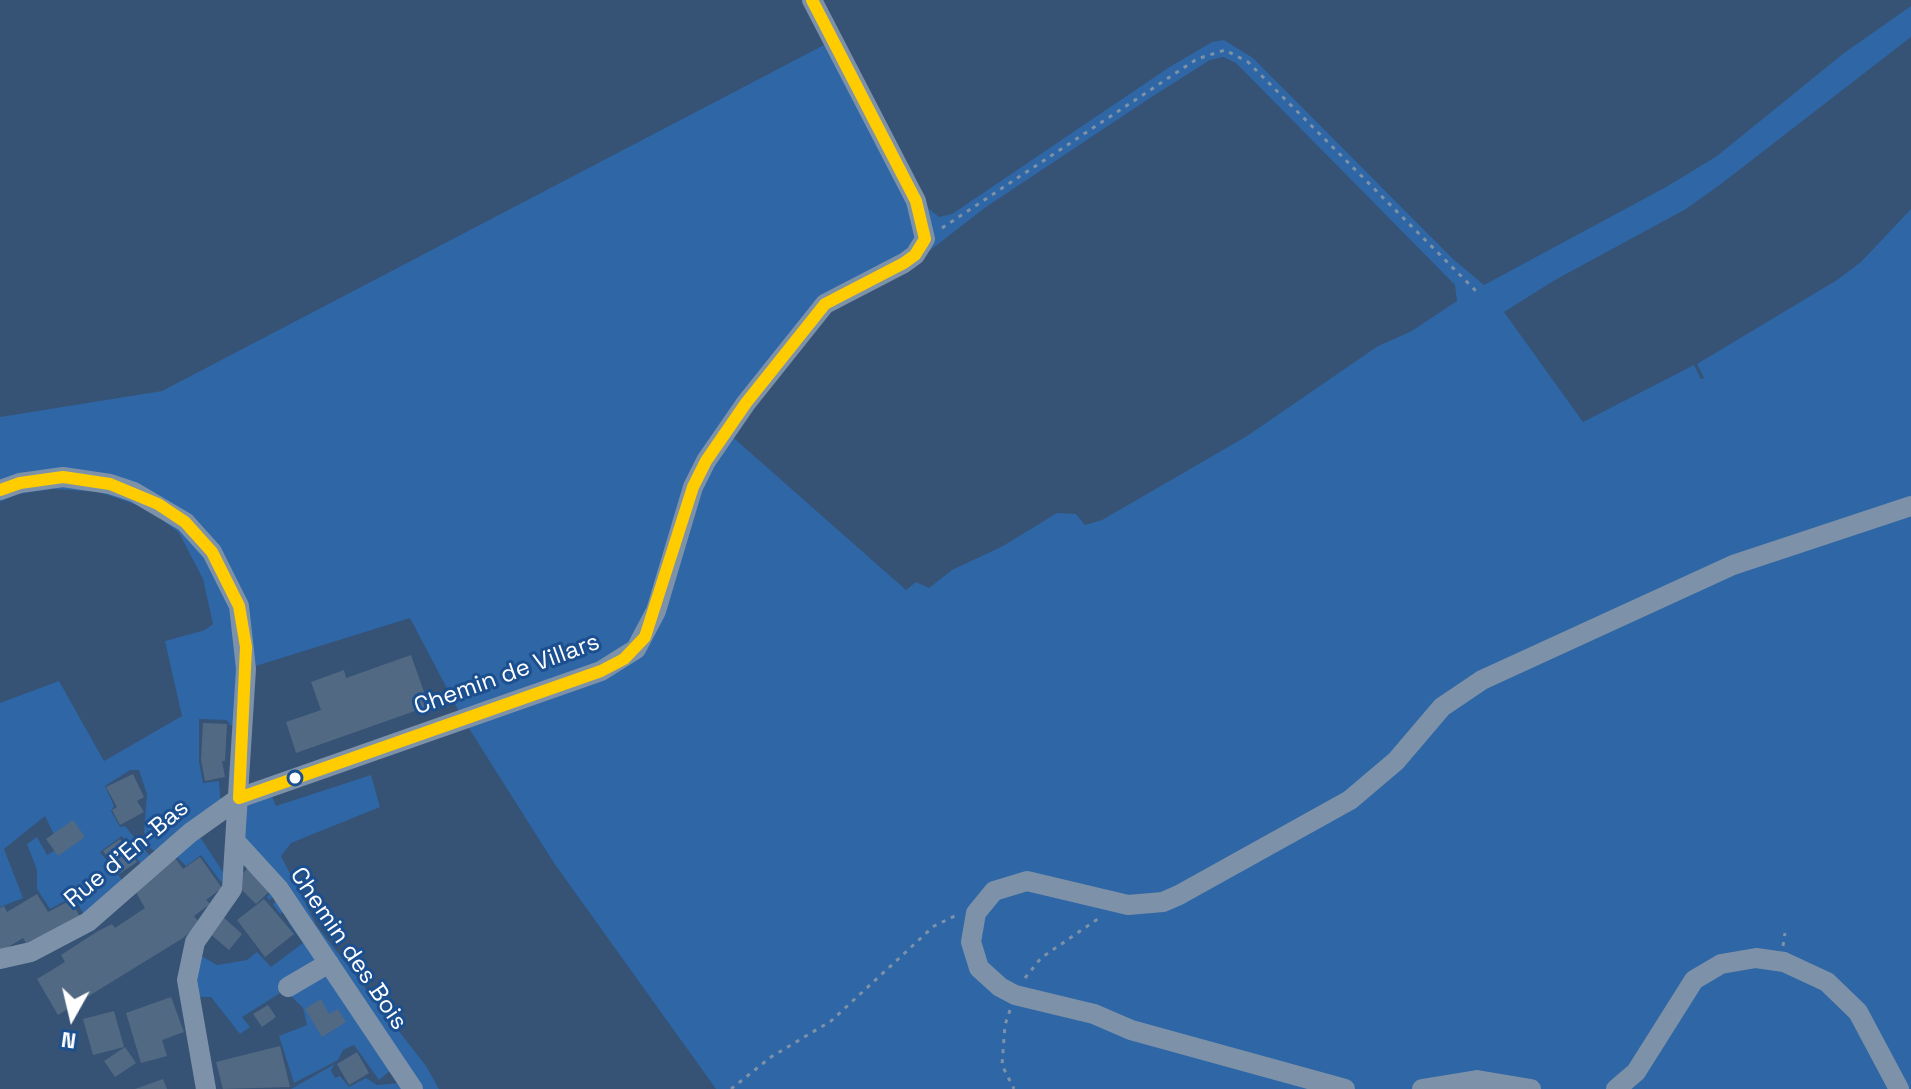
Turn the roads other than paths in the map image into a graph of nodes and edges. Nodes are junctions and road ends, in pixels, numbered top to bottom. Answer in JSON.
{"nodes":[{"id":1,"x":812,"y":0,"type":"edge"},
{"id":2,"x":0,"y":490,"type":"edge"},
{"id":3,"x":1911,"y":506,"type":"edge"},
{"id":4,"x":239,"y":798,"type":"junction"},
{"id":5,"x":236,"y":842,"type":"junction"},
{"id":6,"x":0,"y":959,"type":"edge"},
{"id":7,"x":329,"y":963,"type":"junction"},
{"id":8,"x":288,"y":987,"type":"dead end"},
{"id":9,"x":206,"y":1089,"type":"edge"},
{"id":10,"x":413,"y":1089,"type":"edge"},
{"id":11,"x":1345,"y":1089,"type":"edge"},
{"id":12,"x":1422,"y":1089,"type":"edge"},
{"id":13,"x":1531,"y":1089,"type":"edge"},
{"id":14,"x":1616,"y":1089,"type":"edge"},
{"id":15,"x":1899,"y":1089,"type":"edge"}],
"edges":[{"from":1,"to":4,"type":"street","name":"Chemin de Villars"},
{"from":2,"to":4,"type":"street"},
{"from":3,"to":11,"type":"street"},
{"from":4,"to":5,"type":"street"},
{"from":4,"to":6,"type":"street","name":"Rue d'En-Bas"},
{"from":5,"to":7,"type":"street","name":"Chemin des Bois"},
{"from":5,"to":9,"type":"street"},
{"from":7,"to":8,"type":"street"},
{"from":7,"to":10,"type":"street","name":"Chemin des Bois"},
{"from":12,"to":13,"type":"street"},
{"from":14,"to":15,"type":"street"}]}
